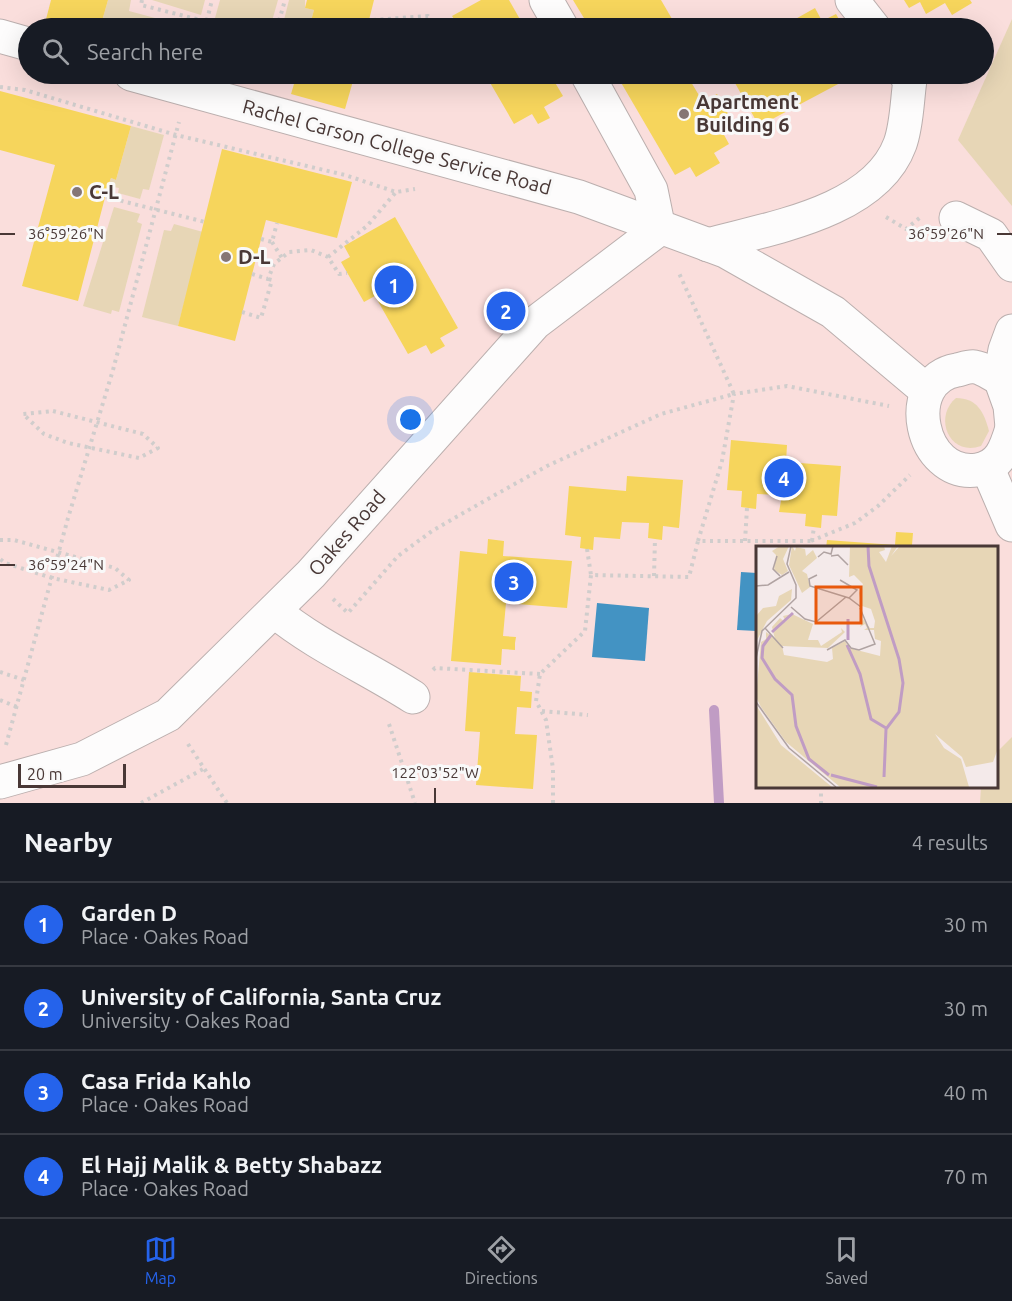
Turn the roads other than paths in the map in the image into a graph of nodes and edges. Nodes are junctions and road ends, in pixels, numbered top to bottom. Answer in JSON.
{"nodes":[{"id":1,"x":546,"y":0,"type":"edge"},
{"id":2,"x":852,"y":0,"type":"edge"},
{"id":3,"x":556,"y":18,"type":"edge"},
{"id":4,"x":866,"y":18,"type":"edge"},
{"id":5,"x":0,"y":36,"type":"edge"},
{"id":6,"x":18,"y":41,"type":"edge"},
{"id":7,"x":167,"y":84,"type":"edge"},
{"id":8,"x":593,"y":84,"type":"edge"},
{"id":9,"x":914,"y":84,"type":"edge"},
{"id":10,"x":956,"y":218,"type":"dead end"},
{"id":11,"x":659,"y":229,"type":"junction"},
{"id":12,"x":708,"y":245,"type":"junction"},
{"id":13,"x":1012,"y":265,"type":"edge"},
{"id":14,"x":1012,"y":331,"type":"edge"},
{"id":15,"x":1000,"y":378,"type":"junction"},
{"id":16,"x":925,"y":402,"type":"junction"},
{"id":17,"x":1012,"y":428,"type":"edge"},
{"id":18,"x":988,"y":468,"type":"junction"},
{"id":19,"x":1012,"y":525,"type":"edge"},
{"id":20,"x":274,"y":611,"type":"junction"},
{"id":21,"x":412,"y":697,"type":"road end"},
{"id":22,"x":2,"y":768,"type":"edge"}],
"edges":[{"from":1,"to":3,"type":"street"},
{"from":2,"to":4,"type":"street"},
{"from":5,"to":6,"type":"street"},
{"from":7,"to":11,"type":"street","name":"Rachel Carson College Service Road"},
{"from":8,"to":11,"type":"street"},
{"from":9,"to":12,"type":"street"},
{"from":10,"to":13,"type":"street"},
{"from":11,"to":12,"type":"street","name":"Rachel Carson College Service Road"},
{"from":11,"to":20,"type":"street","name":"Oakes Road"},
{"from":12,"to":16,"type":"street","name":"Rachel Carson College Service Road"},
{"from":14,"to":15,"type":"street"},
{"from":15,"to":16,"type":"street"},
{"from":15,"to":17,"type":"street"},
{"from":16,"to":18,"type":"street"},
{"from":17,"to":18,"type":"street"},
{"from":18,"to":19,"type":"street"},
{"from":20,"to":21,"type":"street"},
{"from":20,"to":22,"type":"street","name":"Oakes Road"}]}
